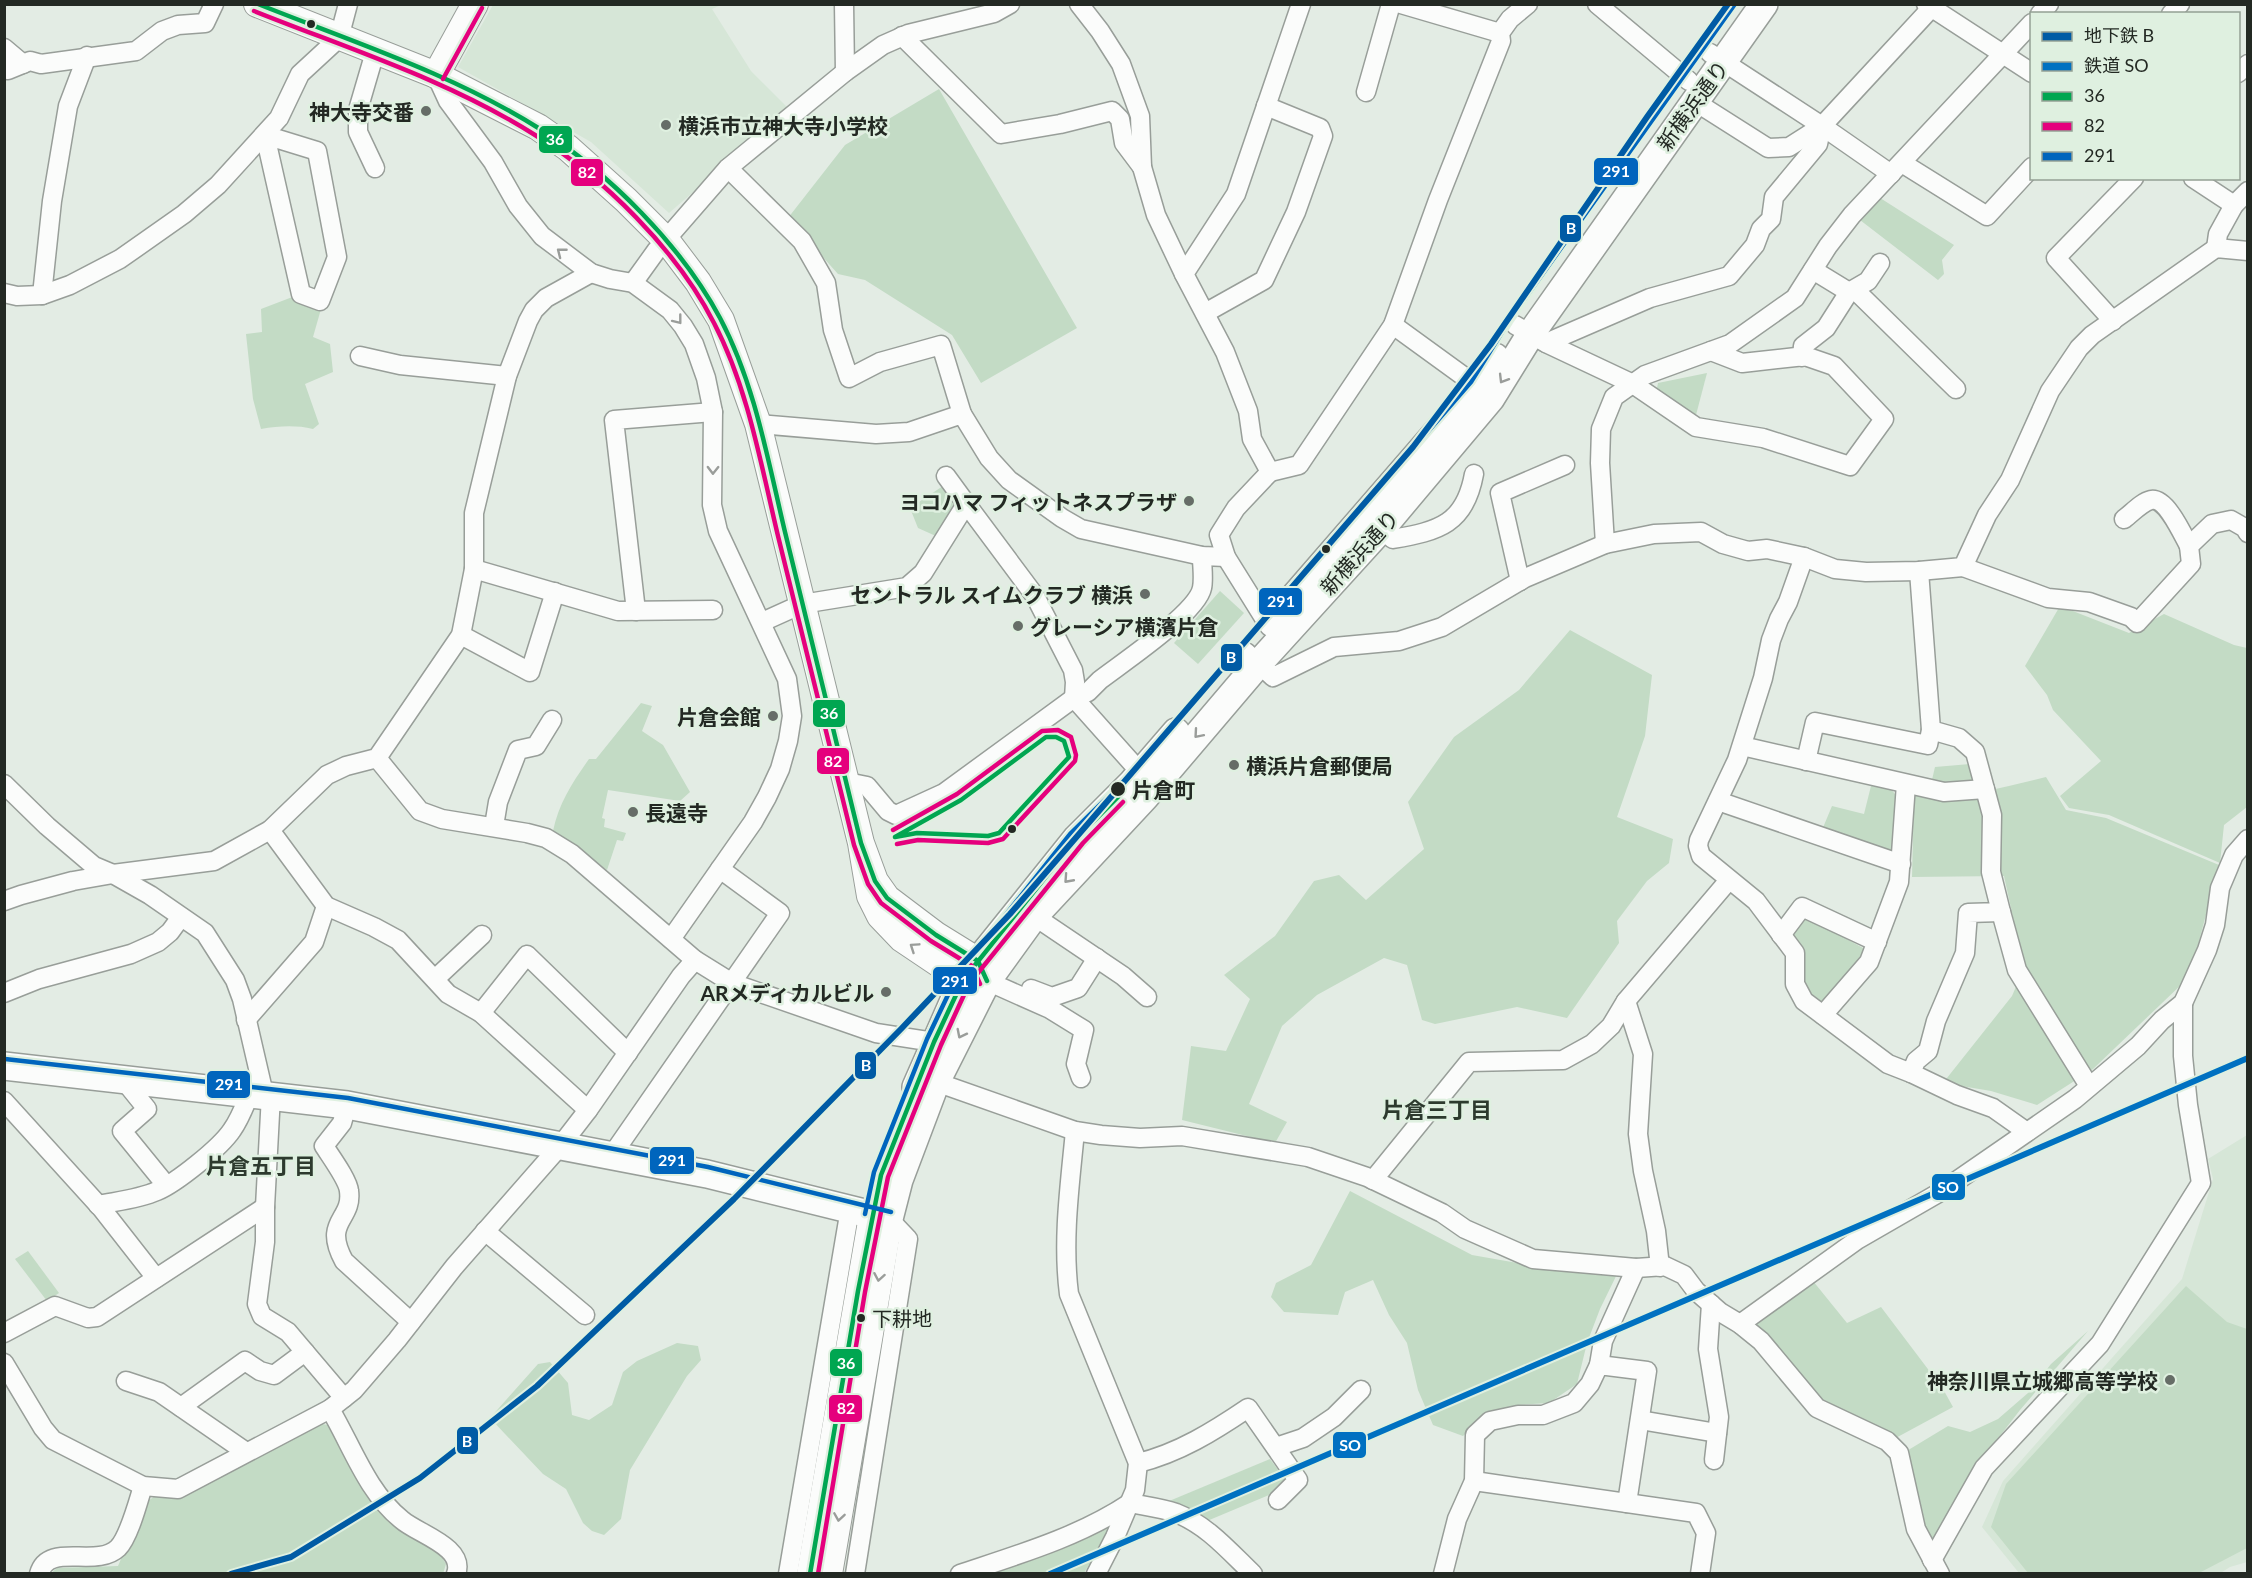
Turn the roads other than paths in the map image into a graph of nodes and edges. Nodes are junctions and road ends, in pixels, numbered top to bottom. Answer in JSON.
{"nodes":[{"id":1,"x":214,"y":4,"type":"edge"},
{"id":2,"x":257,"y":4,"type":"edge"},
{"id":3,"x":348,"y":4,"type":"edge"},
{"id":4,"x":476,"y":4,"type":"edge"},
{"id":5,"x":844,"y":4,"type":"edge"},
{"id":6,"x":1010,"y":4,"type":"edge"},
{"id":7,"x":1079,"y":4,"type":"edge"},
{"id":8,"x":1300,"y":4,"type":"edge"},
{"id":9,"x":1391,"y":4,"type":"edge"},
{"id":10,"x":1401,"y":4,"type":"edge"},
{"id":11,"x":1528,"y":4,"type":"edge"},
{"id":12,"x":1597,"y":4,"type":"edge"},
{"id":13,"x":1745,"y":4,"type":"edge"},
{"id":14,"x":1764,"y":4,"type":"edge"},
{"id":15,"x":1931,"y":6,"type":"edge"},
{"id":16,"x":2030,"y":24,"type":"edge"},
{"id":17,"x":1500,"y":33,"type":"junction"},
{"id":18,"x":902,"y":36,"type":"junction"},
{"id":19,"x":339,"y":38,"type":"junction"},
{"id":20,"x":4,"y":48,"type":"edge"},
{"id":21,"x":375,"y":52,"type":"junction"},
{"id":22,"x":2002,"y":54,"type":"junction"},
{"id":23,"x":87,"y":56,"type":"junction"},
{"id":24,"x":1716,"y":57,"type":"junction"},
{"id":25,"x":23,"y":64,"type":"junction"},
{"id":26,"x":4,"y":69,"type":"edge"},
{"id":27,"x":845,"y":72,"type":"junction"},
{"id":28,"x":2030,"y":72,"type":"edge"},
{"id":29,"x":436,"y":75,"type":"junction"},
{"id":30,"x":1692,"y":91,"type":"junction"},
{"id":31,"x":1366,"y":92,"type":"dead end"},
{"id":32,"x":1266,"y":106,"type":"junction"},
{"id":33,"x":1822,"y":126,"type":"junction"},
{"id":34,"x":265,"y":135,"type":"junction"},
{"id":35,"x":1142,"y":167,"type":"junction"},
{"id":36,"x":375,"y":168,"type":"dead end"},
{"id":37,"x":728,"y":168,"type":"junction"},
{"id":38,"x":1896,"y":168,"type":"junction"},
{"id":39,"x":2030,"y":168,"type":"edge"},
{"id":40,"x":2132,"y":180,"type":"edge"},
{"id":41,"x":2196,"y":180,"type":"edge"},
{"id":42,"x":2247,"y":191,"type":"edge"},
{"id":43,"x":2234,"y":205,"type":"junction"},
{"id":44,"x":667,"y":241,"type":"junction"},
{"id":45,"x":2216,"y":248,"type":"junction"},
{"id":46,"x":2247,"y":251,"type":"edge"},
{"id":47,"x":1880,"y":263,"type":"dead end"},
{"id":48,"x":1813,"y":270,"type":"junction"},
{"id":49,"x":591,"y":273,"type":"junction"},
{"id":50,"x":1184,"y":274,"type":"junction"},
{"id":51,"x":633,"y":284,"type":"junction"},
{"id":52,"x":1852,"y":291,"type":"junction"},
{"id":53,"x":4,"y":293,"type":"edge"},
{"id":54,"x":42,"y":295,"type":"junction"},
{"id":55,"x":1205,"y":314,"type":"junction"},
{"id":56,"x":2113,"y":321,"type":"junction"},
{"id":57,"x":1393,"y":325,"type":"junction"},
{"id":58,"x":1530,"y":334,"type":"junction"},
{"id":59,"x":1711,"y":351,"type":"junction"},
{"id":60,"x":360,"y":356,"type":"dead end"},
{"id":61,"x":1802,"y":357,"type":"junction"},
{"id":62,"x":507,"y":376,"type":"junction"},
{"id":63,"x":1633,"y":384,"type":"junction"},
{"id":64,"x":1477,"y":386,"type":"junction"},
{"id":65,"x":1956,"y":389,"type":"dead end"},
{"id":66,"x":714,"y":412,"type":"junction"},
{"id":67,"x":962,"y":414,"type":"junction"},
{"id":68,"x":758,"y":424,"type":"junction"},
{"id":69,"x":1565,"y":465,"type":"dead end"},
{"id":70,"x":1270,"y":472,"type":"junction"},
{"id":71,"x":1474,"y":474,"type":"dead end"},
{"id":72,"x":946,"y":476,"type":"dead end"},
{"id":73,"x":965,"y":502,"type":"junction"},
{"id":74,"x":2124,"y":519,"type":"dead end"},
{"id":75,"x":1381,"y":529,"type":"junction"},
{"id":76,"x":2247,"y":533,"type":"edge"},
{"id":77,"x":1605,"y":544,"type":"junction"},
{"id":78,"x":2189,"y":546,"type":"junction"},
{"id":79,"x":1202,"y":556,"type":"junction"},
{"id":80,"x":1226,"y":557,"type":"junction"},
{"id":81,"x":1804,"y":557,"type":"junction"},
{"id":82,"x":1963,"y":567,"type":"junction"},
{"id":83,"x":474,"y":569,"type":"junction"},
{"id":84,"x":1919,"y":571,"type":"junction"},
{"id":85,"x":1520,"y":581,"type":"junction"},
{"id":86,"x":555,"y":592,"type":"junction"},
{"id":87,"x":802,"y":604,"type":"junction"},
{"id":88,"x":713,"y":610,"type":"dead end"},
{"id":89,"x":636,"y":611,"type":"junction"},
{"id":90,"x":762,"y":622,"type":"junction"},
{"id":91,"x":1276,"y":631,"type":"junction"},
{"id":92,"x":461,"y":635,"type":"junction"},
{"id":93,"x":1253,"y":658,"type":"junction"},
{"id":94,"x":1074,"y":698,"type":"junction"},
{"id":95,"x":552,"y":720,"type":"dead end"},
{"id":96,"x":1931,"y":730,"type":"junction"},
{"id":97,"x":1742,"y":746,"type":"junction"},
{"id":98,"x":377,"y":758,"type":"junction"},
{"id":99,"x":1806,"y":761,"type":"junction"},
{"id":100,"x":1140,"y":772,"type":"junction"},
{"id":101,"x":4,"y":784,"type":"edge"},
{"id":102,"x":1906,"y":784,"type":"junction"},
{"id":103,"x":846,"y":788,"type":"junction"},
{"id":104,"x":1985,"y":789,"type":"junction"},
{"id":105,"x":1718,"y":801,"type":"junction"},
{"id":106,"x":495,"y":826,"type":"junction"},
{"id":107,"x":270,"y":830,"type":"junction"},
{"id":108,"x":2247,"y":839,"type":"edge"},
{"id":109,"x":1901,"y":864,"type":"junction"},
{"id":110,"x":720,"y":869,"type":"junction"},
{"id":111,"x":113,"y":874,"type":"junction"},
{"id":112,"x":1729,"y":880,"type":"junction"},
{"id":113,"x":4,"y":901,"type":"edge"},
{"id":114,"x":326,"y":906,"type":"junction"},
{"id":115,"x":2001,"y":912,"type":"junction"},
{"id":116,"x":1034,"y":916,"type":"junction"},
{"id":117,"x":181,"y":917,"type":"junction"},
{"id":118,"x":482,"y":934,"type":"dead end"},
{"id":119,"x":1781,"y":934,"type":"junction"},
{"id":120,"x":671,"y":939,"type":"junction"},
{"id":121,"x":1876,"y":942,"type":"junction"},
{"id":122,"x":1098,"y":958,"type":"junction"},
{"id":123,"x":695,"y":960,"type":"junction"},
{"id":124,"x":976,"y":974,"type":"junction"},
{"id":125,"x":435,"y":979,"type":"junction"},
{"id":126,"x":732,"y":983,"type":"junction"},
{"id":127,"x":4,"y":993,"type":"edge"},
{"id":128,"x":1147,"y":997,"type":"dead end"},
{"id":129,"x":1025,"y":999,"type":"junction"},
{"id":130,"x":1626,"y":1001,"type":"junction"},
{"id":131,"x":2183,"y":1003,"type":"junction"},
{"id":132,"x":481,"y":1013,"type":"junction"},
{"id":133,"x":1823,"y":1015,"type":"junction"},
{"id":134,"x":246,"y":1020,"type":"junction"},
{"id":135,"x":934,"y":1042,"type":"junction"},
{"id":136,"x":628,"y":1053,"type":"junction"},
{"id":137,"x":4,"y":1066,"type":"edge"},
{"id":138,"x":1911,"y":1073,"type":"junction"},
{"id":139,"x":122,"y":1078,"type":"junction"},
{"id":140,"x":1081,"y":1078,"type":"dead end"},
{"id":141,"x":936,"y":1082,"type":"junction"},
{"id":142,"x":2090,"y":1086,"type":"junction"},
{"id":143,"x":262,"y":1094,"type":"junction"},
{"id":144,"x":4,"y":1101,"type":"edge"},
{"id":145,"x":347,"y":1106,"type":"junction"},
{"id":146,"x":588,"y":1110,"type":"junction"},
{"id":147,"x":1075,"y":1131,"type":"junction"},
{"id":148,"x":2027,"y":1132,"type":"junction"},
{"id":149,"x":561,"y":1145,"type":"junction"},
{"id":150,"x":612,"y":1155,"type":"junction"},
{"id":151,"x":1373,"y":1180,"type":"junction"},
{"id":152,"x":166,"y":1185,"type":"junction"},
{"id":153,"x":99,"y":1205,"type":"junction"},
{"id":154,"x":265,"y":1207,"type":"junction"},
{"id":155,"x":871,"y":1215,"type":"junction"},
{"id":156,"x":485,"y":1231,"type":"junction"},
{"id":157,"x":1660,"y":1267,"type":"junction"},
{"id":158,"x":1636,"y":1268,"type":"junction"},
{"id":159,"x":156,"y":1278,"type":"junction"},
{"id":160,"x":1712,"y":1304,"type":"junction"},
{"id":161,"x":585,"y":1315,"type":"dead end"},
{"id":162,"x":411,"y":1322,"type":"junction"},
{"id":163,"x":1740,"y":1324,"type":"junction"},
{"id":164,"x":4,"y":1333,"type":"edge"},
{"id":165,"x":305,"y":1352,"type":"junction"},
{"id":166,"x":4,"y":1363,"type":"edge"},
{"id":167,"x":1599,"y":1365,"type":"junction"},
{"id":168,"x":126,"y":1381,"type":"dead end"},
{"id":169,"x":1360,"y":1390,"type":"dead end"},
{"id":170,"x":337,"y":1403,"type":"junction"},
{"id":171,"x":181,"y":1407,"type":"junction"},
{"id":172,"x":1640,"y":1420,"type":"junction"},
{"id":173,"x":1717,"y":1433,"type":"junction"},
{"id":174,"x":1276,"y":1448,"type":"junction"},
{"id":175,"x":246,"y":1452,"type":"junction"},
{"id":176,"x":839,"y":1459,"type":"junction"},
{"id":177,"x":1714,"y":1460,"type":"dead end"},
{"id":178,"x":1138,"y":1462,"type":"junction"},
{"id":179,"x":1474,"y":1480,"type":"junction"},
{"id":180,"x":143,"y":1486,"type":"junction"},
{"id":181,"x":1278,"y":1500,"type":"dead end"},
{"id":182,"x":1130,"y":1503,"type":"junction"},
{"id":183,"x":1627,"y":1503,"type":"junction"},
{"id":184,"x":1936,"y":1567,"type":"edge"},
{"id":185,"x":39,"y":1574,"type":"edge"},
{"id":186,"x":456,"y":1574,"type":"edge"},
{"id":187,"x":788,"y":1574,"type":"edge"},
{"id":188,"x":810,"y":1574,"type":"edge"},
{"id":189,"x":829,"y":1574,"type":"edge"},
{"id":190,"x":855,"y":1574,"type":"edge"},
{"id":191,"x":960,"y":1574,"type":"edge"},
{"id":192,"x":1096,"y":1574,"type":"edge"},
{"id":193,"x":1253,"y":1574,"type":"edge"},
{"id":194,"x":1443,"y":1574,"type":"edge"},
{"id":195,"x":1700,"y":1574,"type":"edge"}],
"edges":[{"from":1,"to":23,"type":"street"},
{"from":2,"to":19,"type":"street"},
{"from":3,"to":19,"type":"street"},
{"from":4,"to":29,"type":"street"},
{"from":5,"to":27,"type":"street"},
{"from":6,"to":18,"type":"street"},
{"from":7,"to":35,"type":"street"},
{"from":8,"to":32,"type":"street"},
{"from":9,"to":31,"type":"street"},
{"from":10,"to":17,"type":"street"},
{"from":11,"to":17,"type":"street"},
{"from":12,"to":30,"type":"street"},
{"from":13,"to":24,"type":"main road","name":"新横浜通り"},
{"from":14,"to":24,"type":"main road","name":"新横浜通り"},
{"from":15,"to":22,"type":"street"},
{"from":15,"to":33,"type":"street"},
{"from":16,"to":22,"type":"street"},
{"from":17,"to":57,"type":"street"},
{"from":18,"to":27,"type":"street"},
{"from":18,"to":35,"type":"street"},
{"from":19,"to":21,"type":"street"},
{"from":19,"to":34,"type":"street"},
{"from":20,"to":25,"type":"street"},
{"from":21,"to":29,"type":"street"},
{"from":21,"to":36,"type":"street"},
{"from":22,"to":28,"type":"street"},
{"from":22,"to":38,"type":"street"},
{"from":23,"to":25,"type":"street"},
{"from":23,"to":54,"type":"street"},
{"from":24,"to":30,"type":"main road","name":"新横浜通り"},
{"from":24,"to":33,"type":"street"},
{"from":25,"to":26,"type":"street"},
{"from":27,"to":37,"type":"street"},
{"from":29,"to":44,"type":"street"},
{"from":49,"to":29,"type":"street","one_way":true},
{"from":30,"to":33,"type":"street"},
{"from":30,"to":58,"type":"main road","name":"新横浜通り"},
{"from":32,"to":50,"type":"street"},
{"from":32,"to":55,"type":"street"},
{"from":33,"to":38,"type":"street"},
{"from":33,"to":58,"type":"street"},
{"from":34,"to":34,"type":"street"},
{"from":34,"to":54,"type":"street"},
{"from":35,"to":50,"type":"street"},
{"from":37,"to":44,"type":"street"},
{"from":37,"to":67,"type":"street"},
{"from":38,"to":39,"type":"street"},
{"from":38,"to":48,"type":"street"},
{"from":40,"to":56,"type":"street"},
{"from":41,"to":43,"type":"street"},
{"from":42,"to":43,"type":"street"},
{"from":43,"to":45,"type":"street"},
{"from":44,"to":51,"type":"street"},
{"from":44,"to":68,"type":"street"},
{"from":45,"to":46,"type":"street"},
{"from":45,"to":56,"type":"street"},
{"from":47,"to":52,"type":"street"},
{"from":48,"to":52,"type":"street"},
{"from":48,"to":59,"type":"street"},
{"from":49,"to":51,"type":"street"},
{"from":49,"to":62,"type":"street"},
{"from":50,"to":55,"type":"street"},
{"from":51,"to":66,"type":"street","one_way":true},
{"from":52,"to":61,"type":"street"},
{"from":52,"to":65,"type":"street"},
{"from":53,"to":54,"type":"street"},
{"from":55,"to":70,"type":"street"},
{"from":56,"to":82,"type":"street"},
{"from":57,"to":64,"type":"street"},
{"from":57,"to":70,"type":"street"},
{"from":58,"to":63,"type":"street"},
{"from":58,"to":64,"type":"main road","name":"新横浜通り"},
{"from":58,"to":75,"type":"main road","name":"新横浜通り","one_way":true},
{"from":59,"to":61,"type":"street"},
{"from":59,"to":63,"type":"street"},
{"from":60,"to":62,"type":"street"},
{"from":61,"to":63,"type":"street"},
{"from":62,"to":83,"type":"street"},
{"from":63,"to":77,"type":"street"},
{"from":64,"to":91,"type":"main road","name":"新横浜通り"},
{"from":66,"to":89,"type":"street"},
{"from":66,"to":90,"type":"street","one_way":true},
{"from":67,"to":68,"type":"street"},
{"from":67,"to":79,"type":"street"},
{"from":68,"to":87,"type":"street"},
{"from":69,"to":85,"type":"street"},
{"from":70,"to":80,"type":"street"},
{"from":71,"to":75,"type":"street"},
{"from":72,"to":73,"type":"street"},
{"from":73,"to":87,"type":"street"},
{"from":73,"to":94,"type":"street"},
{"from":74,"to":78,"type":"street"},
{"from":75,"to":91,"type":"main road","name":"新横浜通り"},
{"from":76,"to":78,"type":"street"},
{"from":77,"to":81,"type":"street"},
{"from":77,"to":85,"type":"street"},
{"from":78,"to":82,"type":"street"},
{"from":79,"to":80,"type":"street"},
{"from":79,"to":94,"type":"street"},
{"from":80,"to":91,"type":"street"},
{"from":81,"to":84,"type":"street"},
{"from":81,"to":97,"type":"street"},
{"from":82,"to":84,"type":"street"},
{"from":83,"to":86,"type":"street"},
{"from":83,"to":92,"type":"street"},
{"from":84,"to":96,"type":"street"},
{"from":85,"to":93,"type":"street"},
{"from":86,"to":89,"type":"street"},
{"from":86,"to":92,"type":"street"},
{"from":87,"to":90,"type":"street"},
{"from":87,"to":103,"type":"street"},
{"from":88,"to":89,"type":"street"},
{"from":90,"to":110,"type":"street"},
{"from":91,"to":93,"type":"main road","name":"新横浜通り"},
{"from":92,"to":98,"type":"street"},
{"from":93,"to":100,"type":"main road","name":"新横浜通り"},
{"from":93,"to":116,"type":"main road","name":"新横浜通り","one_way":true},
{"from":94,"to":100,"type":"street"},
{"from":94,"to":103,"type":"street"},
{"from":95,"to":106,"type":"street"},
{"from":96,"to":99,"type":"street"},
{"from":96,"to":104,"type":"street"},
{"from":97,"to":99,"type":"street"},
{"from":97,"to":105,"type":"street"},
{"from":98,"to":106,"type":"street"},
{"from":98,"to":107,"type":"street"},
{"from":99,"to":102,"type":"street"},
{"from":100,"to":124,"type":"main road","name":"新横浜通り"},
{"from":101,"to":111,"type":"street"},
{"from":102,"to":104,"type":"street"},
{"from":102,"to":109,"type":"street"},
{"from":103,"to":124,"type":"street"},
{"from":104,"to":115,"type":"street"},
{"from":105,"to":109,"type":"street"},
{"from":105,"to":112,"type":"street"},
{"from":106,"to":120,"type":"street"},
{"from":107,"to":111,"type":"street"},
{"from":107,"to":114,"type":"street"},
{"from":108,"to":131,"type":"street"},
{"from":109,"to":121,"type":"street"},
{"from":110,"to":120,"type":"street"},
{"from":110,"to":126,"type":"street"},
{"from":111,"to":113,"type":"street"},
{"from":111,"to":117,"type":"street"},
{"from":112,"to":119,"type":"street"},
{"from":112,"to":130,"type":"street"},
{"from":114,"to":125,"type":"street"},
{"from":114,"to":134,"type":"street"},
{"from":115,"to":138,"type":"street"},
{"from":115,"to":142,"type":"street"},
{"from":116,"to":122,"type":"street"},
{"from":116,"to":124,"type":"main road","name":"新横浜通り"},
{"from":117,"to":127,"type":"street"},
{"from":117,"to":134,"type":"street"},
{"from":118,"to":125,"type":"street"},
{"from":119,"to":121,"type":"street"},
{"from":119,"to":133,"type":"street"},
{"from":120,"to":123,"type":"street"},
{"from":121,"to":133,"type":"street"},
{"from":122,"to":128,"type":"street"},
{"from":122,"to":129,"type":"street"},
{"from":123,"to":126,"type":"street"},
{"from":123,"to":136,"type":"street"},
{"from":124,"to":129,"type":"street"},
{"from":124,"to":135,"type":"main road","name":"新横浜通り"},
{"from":124,"to":141,"type":"main road","name":"新横浜通り","one_way":true},
{"from":125,"to":132,"type":"street"},
{"from":126,"to":135,"type":"street"},
{"from":126,"to":150,"type":"street"},
{"from":129,"to":140,"type":"street"},
{"from":130,"to":151,"type":"street"},
{"from":130,"to":157,"type":"street"},
{"from":131,"to":142,"type":"street"},
{"from":131,"to":184,"type":"street"},
{"from":132,"to":136,"type":"street"},
{"from":132,"to":146,"type":"street"},
{"from":133,"to":138,"type":"street"},
{"from":134,"to":143,"type":"street"},
{"from":135,"to":155,"type":"main road","name":"新横浜通り"},
{"from":136,"to":146,"type":"street"},
{"from":137,"to":139,"type":"main road"},
{"from":138,"to":148,"type":"street"},
{"from":139,"to":143,"type":"main road"},
{"from":139,"to":152,"type":"street"},
{"from":141,"to":147,"type":"street"},
{"from":141,"to":155,"type":"main road","name":"新横浜通り"},
{"from":142,"to":148,"type":"street"},
{"from":143,"to":145,"type":"main road"},
{"from":143,"to":152,"type":"street"},
{"from":143,"to":154,"type":"street"},
{"from":144,"to":153,"type":"street"},
{"from":145,"to":149,"type":"main road"},
{"from":145,"to":162,"type":"street"},
{"from":146,"to":149,"type":"street"},
{"from":147,"to":151,"type":"street"},
{"from":147,"to":178,"type":"street"},
{"from":148,"to":163,"type":"street"},
{"from":149,"to":150,"type":"main road"},
{"from":149,"to":156,"type":"street"},
{"from":150,"to":155,"type":"main road"},
{"from":151,"to":158,"type":"street"},
{"from":152,"to":153,"type":"street"},
{"from":153,"to":159,"type":"street"},
{"from":154,"to":159,"type":"street"},
{"from":154,"to":165,"type":"street"},
{"from":155,"to":176,"type":"street","name":"新横浜通り"},
{"from":155,"to":187,"type":"street"},
{"from":155,"to":190,"type":"street"},
{"from":156,"to":161,"type":"street"},
{"from":156,"to":162,"type":"street"},
{"from":157,"to":158,"type":"street"},
{"from":157,"to":160,"type":"street"},
{"from":158,"to":167,"type":"street"},
{"from":159,"to":164,"type":"street"},
{"from":160,"to":163,"type":"street"},
{"from":160,"to":173,"type":"street"},
{"from":162,"to":170,"type":"street"},
{"from":163,"to":184,"type":"street"},
{"from":165,"to":170,"type":"street"},
{"from":165,"to":171,"type":"street"},
{"from":166,"to":180,"type":"street"},
{"from":167,"to":172,"type":"street"},
{"from":167,"to":179,"type":"street"},
{"from":168,"to":171,"type":"street"},
{"from":169,"to":174,"type":"street"},
{"from":170,"to":175,"type":"street"},
{"from":170,"to":186,"type":"street"},
{"from":171,"to":175,"type":"street"},
{"from":172,"to":173,"type":"street"},
{"from":172,"to":183,"type":"street"},
{"from":173,"to":177,"type":"street"},
{"from":174,"to":178,"type":"street"},
{"from":174,"to":181,"type":"street"},
{"from":175,"to":180,"type":"street"},
{"from":176,"to":188,"type":"street","name":"新横浜通り"},
{"from":176,"to":189,"type":"street","name":"新横浜通り","one_way":true},
{"from":178,"to":182,"type":"street"},
{"from":179,"to":183,"type":"street"},
{"from":179,"to":194,"type":"street"},
{"from":180,"to":185,"type":"street"},
{"from":182,"to":191,"type":"street"},
{"from":182,"to":192,"type":"street"},
{"from":182,"to":193,"type":"street"},
{"from":183,"to":195,"type":"street"}]}
